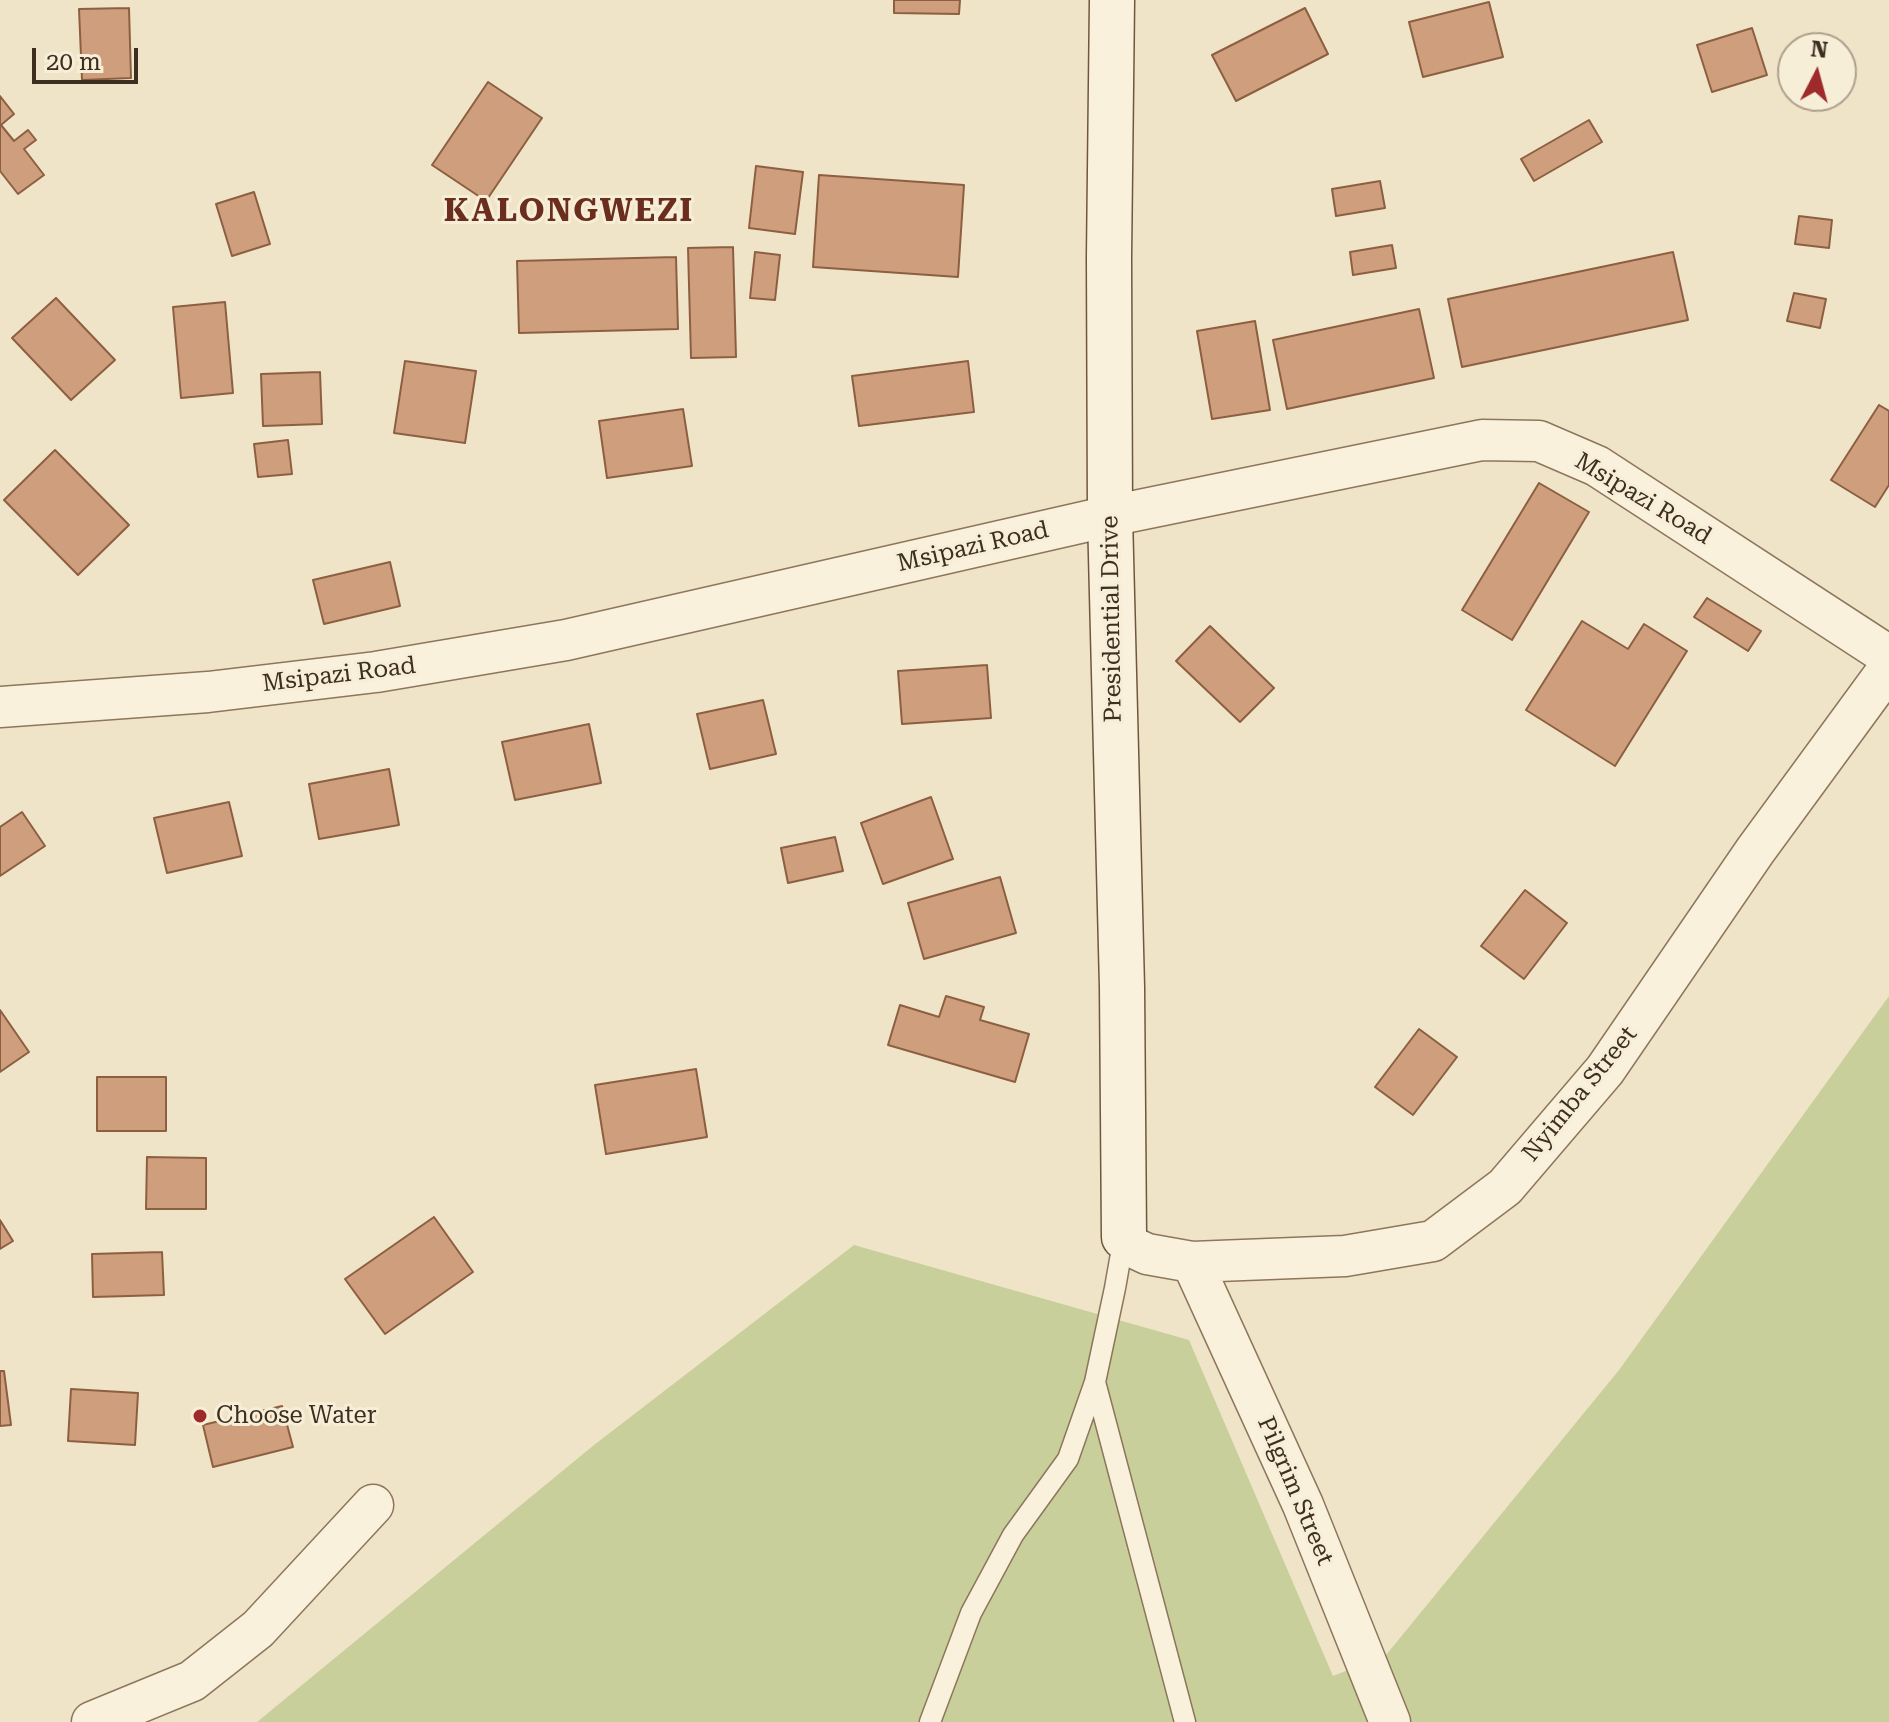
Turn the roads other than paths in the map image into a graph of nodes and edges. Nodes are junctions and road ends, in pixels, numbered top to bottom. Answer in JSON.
{"nodes":[{"id":1,"x":1112,"y":0,"type":"edge"},
{"id":2,"x":1110,"y":516,"type":"junction"},
{"id":3,"x":1889,"y":656,"type":"edge"},
{"id":4,"x":1889,"y":668,"type":"edge"},
{"id":5,"x":0,"y":707,"type":"edge"},
{"id":6,"x":1124,"y":1237,"type":"junction"},
{"id":7,"x":1192,"y":1262,"type":"junction"},
{"id":8,"x":1095,"y":1382,"type":"junction"},
{"id":9,"x":373,"y":1505,"type":"dead end"},
{"id":10,"x":92,"y":1722,"type":"edge"},
{"id":11,"x":930,"y":1722,"type":"edge"},
{"id":12,"x":1185,"y":1722,"type":"edge"},
{"id":13,"x":1390,"y":1722,"type":"edge"}],
"edges":[{"from":1,"to":2,"type":"street","name":"Presidential Drive"},
{"from":2,"to":3,"type":"street","name":"Msipazi Road"},
{"from":2,"to":5,"type":"street","name":"Msipazi Road"},
{"from":2,"to":6,"type":"street","name":"Presidential Drive"},
{"from":4,"to":7,"type":"street","name":"Nyimba Street"},
{"from":6,"to":7,"type":"street","name":"Nyimba Street"},
{"from":6,"to":8,"type":"lane"},
{"from":7,"to":13,"type":"street","name":"Pilgrim Street"},
{"from":8,"to":11,"type":"lane"},
{"from":8,"to":12,"type":"lane"},
{"from":9,"to":10,"type":"street"}]}
